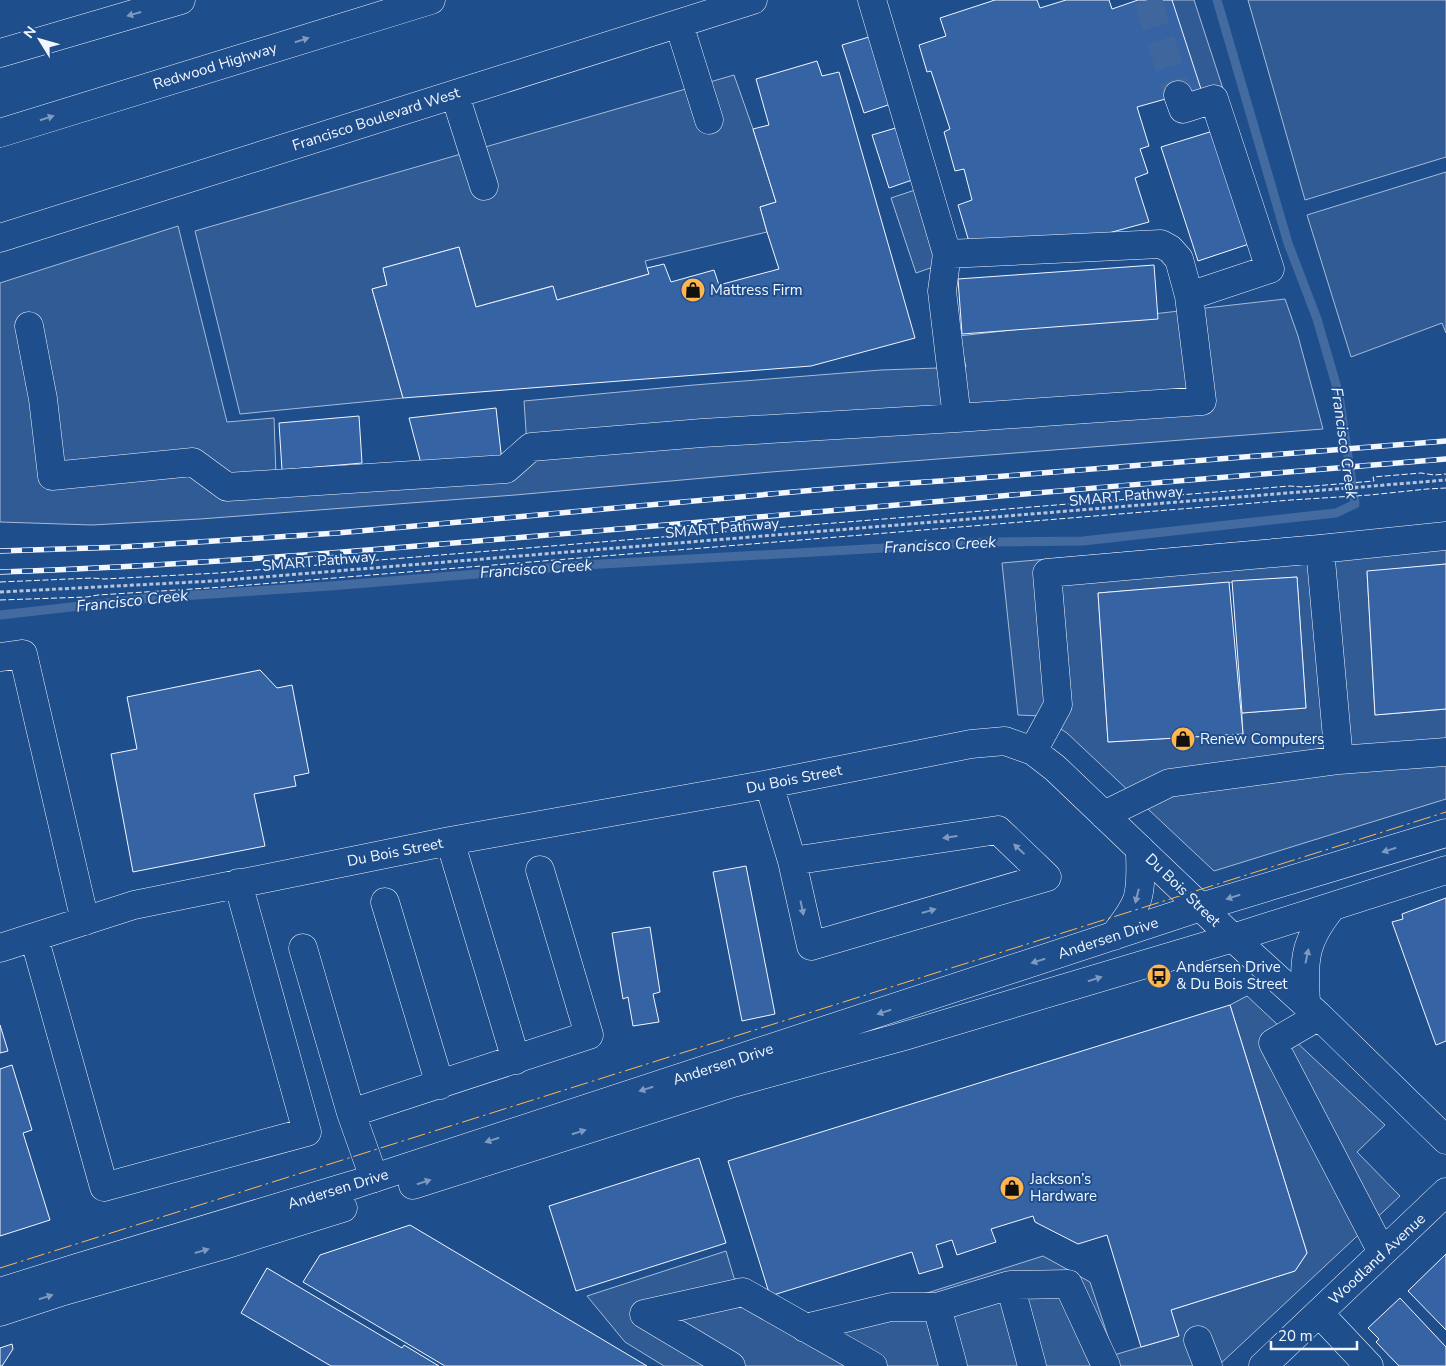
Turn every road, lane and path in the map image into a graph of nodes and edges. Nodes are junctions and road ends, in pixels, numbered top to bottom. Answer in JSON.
{"nodes":[{"id":1,"x":181,"y":0,"type":"edge"},
{"id":2,"x":431,"y":0,"type":"edge"},
{"id":3,"x":753,"y":0,"type":"edge"},
{"id":4,"x":872,"y":0,"type":"edge"},
{"id":5,"x":679,"y":24,"type":"junction"},
{"id":6,"x":0,"y":53,"type":"edge"},
{"id":7,"x":455,"y":95,"type":"junction"},
{"id":8,"x":1178,"y":95,"type":"tunnel mouth"},
{"id":9,"x":709,"y":120,"type":"dead end"},
{"id":10,"x":0,"y":133,"type":"edge"},
{"id":11,"x":484,"y":186,"type":"dead end"},
{"id":12,"x":0,"y":238,"type":"edge"},
{"id":13,"x":947,"y":254,"type":"junction"},
{"id":14,"x":1189,"y":296,"type":"junction"},
{"id":15,"x":29,"y":326,"type":"dead end"},
{"id":16,"x":957,"y":418,"type":"junction"},
{"id":17,"x":1446,"y":480,"type":"edge"},
{"id":18,"x":1446,"y":536,"type":"edge"},
{"id":19,"x":1320,"y":549,"type":"junction"},
{"id":20,"x":0,"y":592,"type":"edge"},
{"id":21,"x":0,"y":657,"type":"edge"},
{"id":22,"x":1033,"y":751,"type":"junction"},
{"id":23,"x":1446,"y":752,"type":"edge"},
{"id":24,"x":1339,"y":760,"type":"junction"},
{"id":25,"x":769,"y":784,"type":"junction"},
{"id":26,"x":1104,"y":815,"type":"junction"},
{"id":27,"x":1446,"y":832,"type":"edge"},
{"id":28,"x":450,"y":841,"type":"junction"},
{"id":29,"x":1140,"y":849,"type":"junction"},
{"id":30,"x":792,"y":861,"type":"junction"},
{"id":31,"x":540,"y":870,"type":"dead end"},
{"id":32,"x":1446,"y":870,"type":"edge"},
{"id":33,"x":238,"y":883,"type":"junction"},
{"id":34,"x":385,"y":902,"type":"dead end"},
{"id":35,"x":1201,"y":907,"type":"junction"},
{"id":36,"x":1332,"y":907,"type":"junction"},
{"id":37,"x":85,"y":921,"type":"junction"},
{"id":38,"x":1114,"y":936,"type":"junction"},
{"id":39,"x":34,"y":937,"type":"junction"},
{"id":40,"x":1234,"y":938,"type":"junction"},
{"id":41,"x":0,"y":948,"type":"edge"},
{"id":42,"x":303,"y":948,"type":"dead end"},
{"id":43,"x":1312,"y":1010,"type":"junction"},
{"id":44,"x":516,"y":1060,"type":"junction"},
{"id":45,"x":440,"y":1085,"type":"junction"},
{"id":46,"x":351,"y":1113,"type":"junction"},
{"id":47,"x":1446,"y":1140,"type":"edge"},
{"id":48,"x":374,"y":1178,"type":"junction"},
{"id":49,"x":1446,"y":1192,"type":"edge"},
{"id":50,"x":1382,"y":1252,"type":"junction"},
{"id":51,"x":1010,"y":1286,"type":"junction"},
{"id":52,"x":0,"y":1292,"type":"edge"},
{"id":53,"x":937,"y":1306,"type":"junction"},
{"id":54,"x":0,"y":1312,"type":"edge"},
{"id":55,"x":1319,"y":1313,"type":"junction"},
{"id":56,"x":805,"y":1328,"type":"junction"},
{"id":57,"x":1198,"y":1340,"type":"dead end"},
{"id":58,"x":731,"y":1366,"type":"edge"},
{"id":59,"x":873,"y":1366,"type":"edge"},
{"id":60,"x":953,"y":1366,"type":"edge"},
{"id":61,"x":1032,"y":1366,"type":"edge"},
{"id":62,"x":1106,"y":1366,"type":"edge"},
{"id":63,"x":1208,"y":1366,"type":"edge"},
{"id":64,"x":1264,"y":1366,"type":"edge"},
{"id":65,"x":1370,"y":1366,"type":"edge"}],
"edges":[{"from":1,"to":6,"type":"main road","one_way":true},
{"from":10,"to":2,"type":"main road","name":"Redwood Highway","one_way":true},
{"from":3,"to":5,"type":"main road","name":"Francisco Boulevard West"},
{"from":4,"to":13,"type":"main road"},
{"from":5,"to":7,"type":"main road","name":"Francisco Boulevard West"},
{"from":5,"to":9,"type":"main road"},
{"from":7,"to":11,"type":"main road"},
{"from":7,"to":12,"type":"main road","name":"Francisco Boulevard West"},
{"from":8,"to":14,"type":"main road"},
{"from":13,"to":14,"type":"main road"},
{"from":13,"to":16,"type":"main road"},
{"from":14,"to":16,"type":"main road"},
{"from":15,"to":16,"type":"main road"},
{"from":17,"to":20,"type":"path","name":"SMART Pathway"},
{"from":18,"to":19,"type":"main road"},
{"from":19,"to":22,"type":"main road"},
{"from":19,"to":24,"type":"main road"},
{"from":21,"to":37,"type":"main road"},
{"from":22,"to":25,"type":"main road","name":"Du Bois Street"},
{"from":22,"to":26,"type":"main road","name":"Du Bois Street"},
{"from":23,"to":24,"type":"main road"},
{"from":24,"to":26,"type":"main road"},
{"from":25,"to":28,"type":"main road","name":"Du Bois Street"},
{"from":25,"to":30,"type":"main road"},
{"from":26,"to":29,"type":"main road","name":"Du Bois Street"},
{"from":27,"to":35,"type":"main road","name":"Andersen Drive","one_way":true},
{"from":28,"to":33,"type":"main road","name":"Du Bois Street"},
{"from":28,"to":44,"type":"main road"},
{"from":29,"to":35,"type":"main road","name":"Du Bois Street"},
{"from":29,"to":38,"type":"main road","one_way":true},
{"from":30,"to":30,"type":"main road","one_way":true},
{"from":31,"to":44,"type":"main road"},
{"from":32,"to":36,"type":"main road","name":"Andersen Drive"},
{"from":33,"to":37,"type":"main road","name":"Du Bois Street"},
{"from":33,"to":39,"type":"main road"},
{"from":34,"to":45,"type":"main road"},
{"from":35,"to":38,"type":"main road","name":"Andersen Drive"},
{"from":35,"to":40,"type":"main road","name":"Du Bois Street"},
{"from":36,"to":40,"type":"main road","name":"Andersen Drive"},
{"from":43,"to":36,"type":"main road","one_way":true},
{"from":37,"to":39,"type":"main road","name":"Du Bois Street"},
{"from":38,"to":48,"type":"main road","name":"Andersen Drive","one_way":true},
{"from":39,"to":41,"type":"main road","name":"Du Bois Street"},
{"from":40,"to":43,"type":"main road","name":"Du Bois Street"},
{"from":54,"to":40,"type":"main road","name":"Andersen Drive","one_way":true},
{"from":42,"to":46,"type":"main road"},
{"from":43,"to":47,"type":"main road","name":"Du Bois Street"},
{"from":43,"to":50,"type":"main road"},
{"from":44,"to":45,"type":"main road"},
{"from":45,"to":46,"type":"main road"},
{"from":46,"to":48,"type":"main road"},
{"from":48,"to":52,"type":"main road","name":"Andersen Drive"},
{"from":49,"to":50,"type":"main road","name":"Woodland Avenue"},
{"from":50,"to":55,"type":"main road","name":"Woodland Avenue"},
{"from":51,"to":53,"type":"main road"},
{"from":51,"to":61,"type":"main road"},
{"from":51,"to":62,"type":"main road"},
{"from":53,"to":56,"type":"main road"},
{"from":53,"to":60,"type":"main road"},
{"from":55,"to":64,"type":"main road","name":"Woodland Avenue"},
{"from":55,"to":65,"type":"main road"},
{"from":56,"to":58,"type":"main road"},
{"from":56,"to":59,"type":"main road"},
{"from":57,"to":63,"type":"main road"}]}
